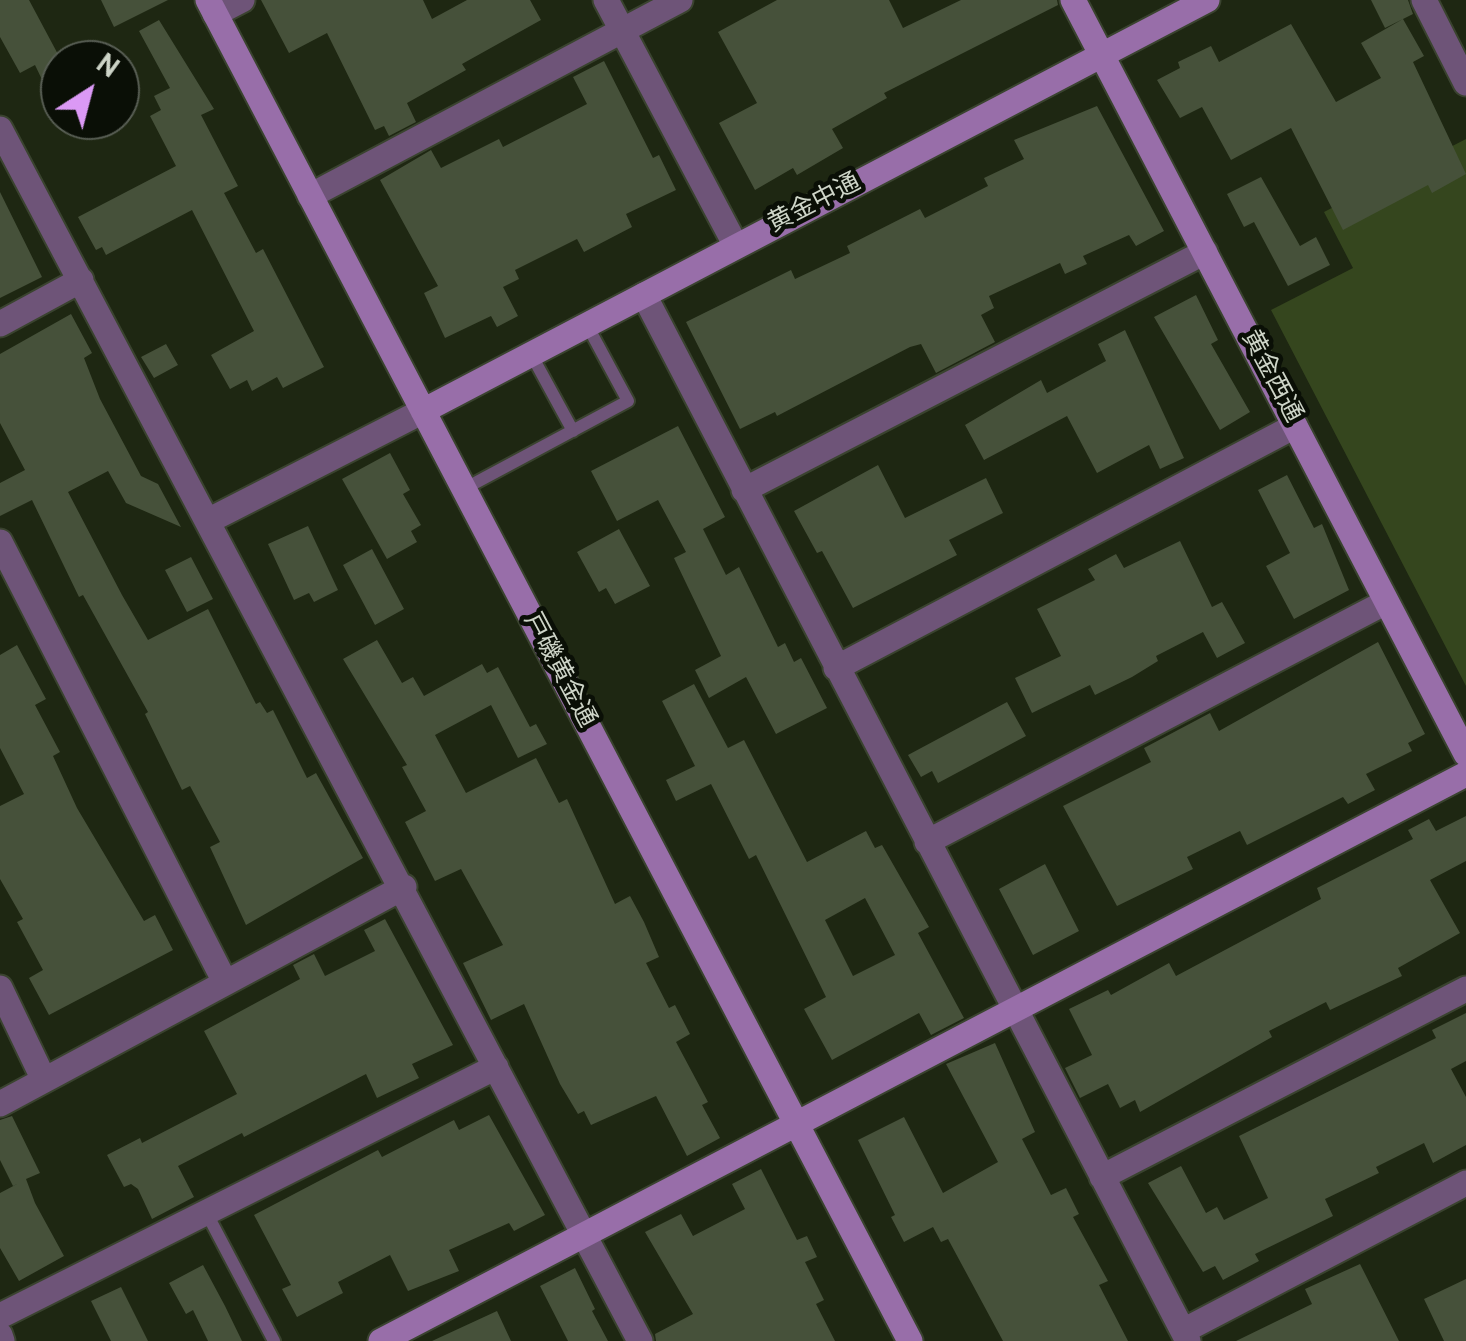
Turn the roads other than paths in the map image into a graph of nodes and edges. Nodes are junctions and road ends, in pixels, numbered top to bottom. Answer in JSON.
{"nodes":[{"id":1,"x":242,"y":0,"type":"edge"},
{"id":2,"x":606,"y":0,"type":"edge"},
{"id":3,"x":680,"y":0,"type":"edge"},
{"id":4,"x":1073,"y":0,"type":"edge"},
{"id":5,"x":1208,"y":0,"type":"edge"},
{"id":6,"x":1424,"y":0,"type":"edge"},
{"id":7,"x":211,"y":7,"type":"edge"},
{"id":8,"x":622,"y":30,"type":"junction"},
{"id":9,"x":1102,"y":55,"type":"junction"},
{"id":10,"x":1466,"y":83,"type":"edge"},
{"id":11,"x":0,"y":129,"type":"edge"},
{"id":12,"x":310,"y":196,"type":"junction"},
{"id":13,"x":736,"y":246,"type":"junction"},
{"id":14,"x":1204,"y":252,"type":"junction"},
{"id":15,"x":81,"y":280,"type":"junction"},
{"id":16,"x":644,"y":296,"type":"junction"},
{"id":17,"x":0,"y":324,"type":"edge"},
{"id":18,"x":587,"y":325,"type":"junction"},
{"id":19,"x":531,"y":354,"type":"junction"},
{"id":20,"x":423,"y":410,"type":"junction"},
{"id":21,"x":1295,"y":426,"type":"junction"},
{"id":22,"x":572,"y":431,"type":"junction"},
{"id":23,"x":462,"y":490,"type":"junction"},
{"id":24,"x":744,"y":490,"type":"junction"},
{"id":25,"x":208,"y":521,"type":"junction"},
{"id":26,"x":0,"y":542,"type":"edge"},
{"id":27,"x":1386,"y":602,"type":"junction"},
{"id":28,"x":836,"y":668,"type":"junction"},
{"id":29,"x":1466,"y":754,"type":"edge"},
{"id":30,"x":1466,"y":774,"type":"edge"},
{"id":31,"x":927,"y":842,"type":"junction"},
{"id":32,"x":404,"y":887,"type":"junction"},
{"id":33,"x":224,"y":982,"type":"junction"},
{"id":34,"x":0,"y":988,"type":"edge"},
{"id":35,"x":1466,"y":990,"type":"edge"},
{"id":36,"x":1014,"y":1010,"type":"junction"},
{"id":37,"x":496,"y":1066,"type":"junction"},
{"id":38,"x":44,"y":1080,"type":"junction"},
{"id":39,"x":0,"y":1104,"type":"edge"},
{"id":40,"x":798,"y":1125,"type":"junction"},
{"id":41,"x":1102,"y":1176,"type":"junction"},
{"id":42,"x":1466,"y":1184,"type":"edge"},
{"id":43,"x":206,"y":1212,"type":"junction"},
{"id":44,"x":584,"y":1236,"type":"junction"},
{"id":45,"x":0,"y":1316,"type":"edge"},
{"id":46,"x":1186,"y":1336,"type":"edge"},
{"id":47,"x":274,"y":1341,"type":"edge"},
{"id":48,"x":381,"y":1341,"type":"edge"},
{"id":49,"x":640,"y":1341,"type":"edge"},
{"id":50,"x":910,"y":1341,"type":"edge"}],
"edges":[{"from":1,"to":7,"type":"street"},
{"from":2,"to":8,"type":"street"},
{"from":3,"to":8,"type":"street"},
{"from":4,"to":9,"type":"street","name":"黄金西通"},
{"from":5,"to":9,"type":"street","name":"黄金中通"},
{"from":6,"to":10,"type":"street"},
{"from":7,"to":12,"type":"street","name":"戸磯黄金通"},
{"from":8,"to":12,"type":"street"},
{"from":8,"to":13,"type":"street"},
{"from":9,"to":13,"type":"street","name":"黄金中通"},
{"from":9,"to":14,"type":"street","name":"黄金西通"},
{"from":11,"to":15,"type":"street"},
{"from":12,"to":20,"type":"street","name":"戸磯黄金通"},
{"from":13,"to":16,"type":"street","name":"黄金中通"},
{"from":14,"to":21,"type":"street","name":"黄金西通"},
{"from":14,"to":24,"type":"street"},
{"from":15,"to":17,"type":"street"},
{"from":15,"to":25,"type":"street"},
{"from":16,"to":18,"type":"street","name":"黄金中通"},
{"from":16,"to":24,"type":"street"},
{"from":18,"to":19,"type":"street","name":"黄金中通"},
{"from":18,"to":22,"type":"lane"},
{"from":19,"to":20,"type":"street","name":"黄金中通"},
{"from":19,"to":22,"type":"lane"},
{"from":20,"to":23,"type":"street","name":"戸磯黄金通"},
{"from":20,"to":25,"type":"street"},
{"from":21,"to":27,"type":"street","name":"黄金西通"},
{"from":21,"to":28,"type":"street"},
{"from":22,"to":23,"type":"lane"},
{"from":23,"to":40,"type":"street","name":"戸磯黄金通"},
{"from":24,"to":28,"type":"street"},
{"from":25,"to":32,"type":"street"},
{"from":26,"to":33,"type":"street"},
{"from":27,"to":29,"type":"street","name":"黄金西通"},
{"from":27,"to":31,"type":"street"},
{"from":28,"to":31,"type":"street"},
{"from":30,"to":36,"type":"street"},
{"from":31,"to":36,"type":"street"},
{"from":32,"to":33,"type":"street"},
{"from":32,"to":37,"type":"street"},
{"from":33,"to":38,"type":"street"},
{"from":34,"to":38,"type":"street"},
{"from":35,"to":41,"type":"street"},
{"from":36,"to":40,"type":"street"},
{"from":36,"to":41,"type":"street"},
{"from":37,"to":43,"type":"street"},
{"from":37,"to":44,"type":"street"},
{"from":38,"to":39,"type":"street"},
{"from":40,"to":44,"type":"street"},
{"from":40,"to":50,"type":"street","name":"戸磯黄金通"},
{"from":41,"to":46,"type":"street"},
{"from":42,"to":46,"type":"street"},
{"from":43,"to":45,"type":"street"},
{"from":43,"to":47,"type":"lane"},
{"from":44,"to":48,"type":"street"},
{"from":44,"to":49,"type":"street"}]}
